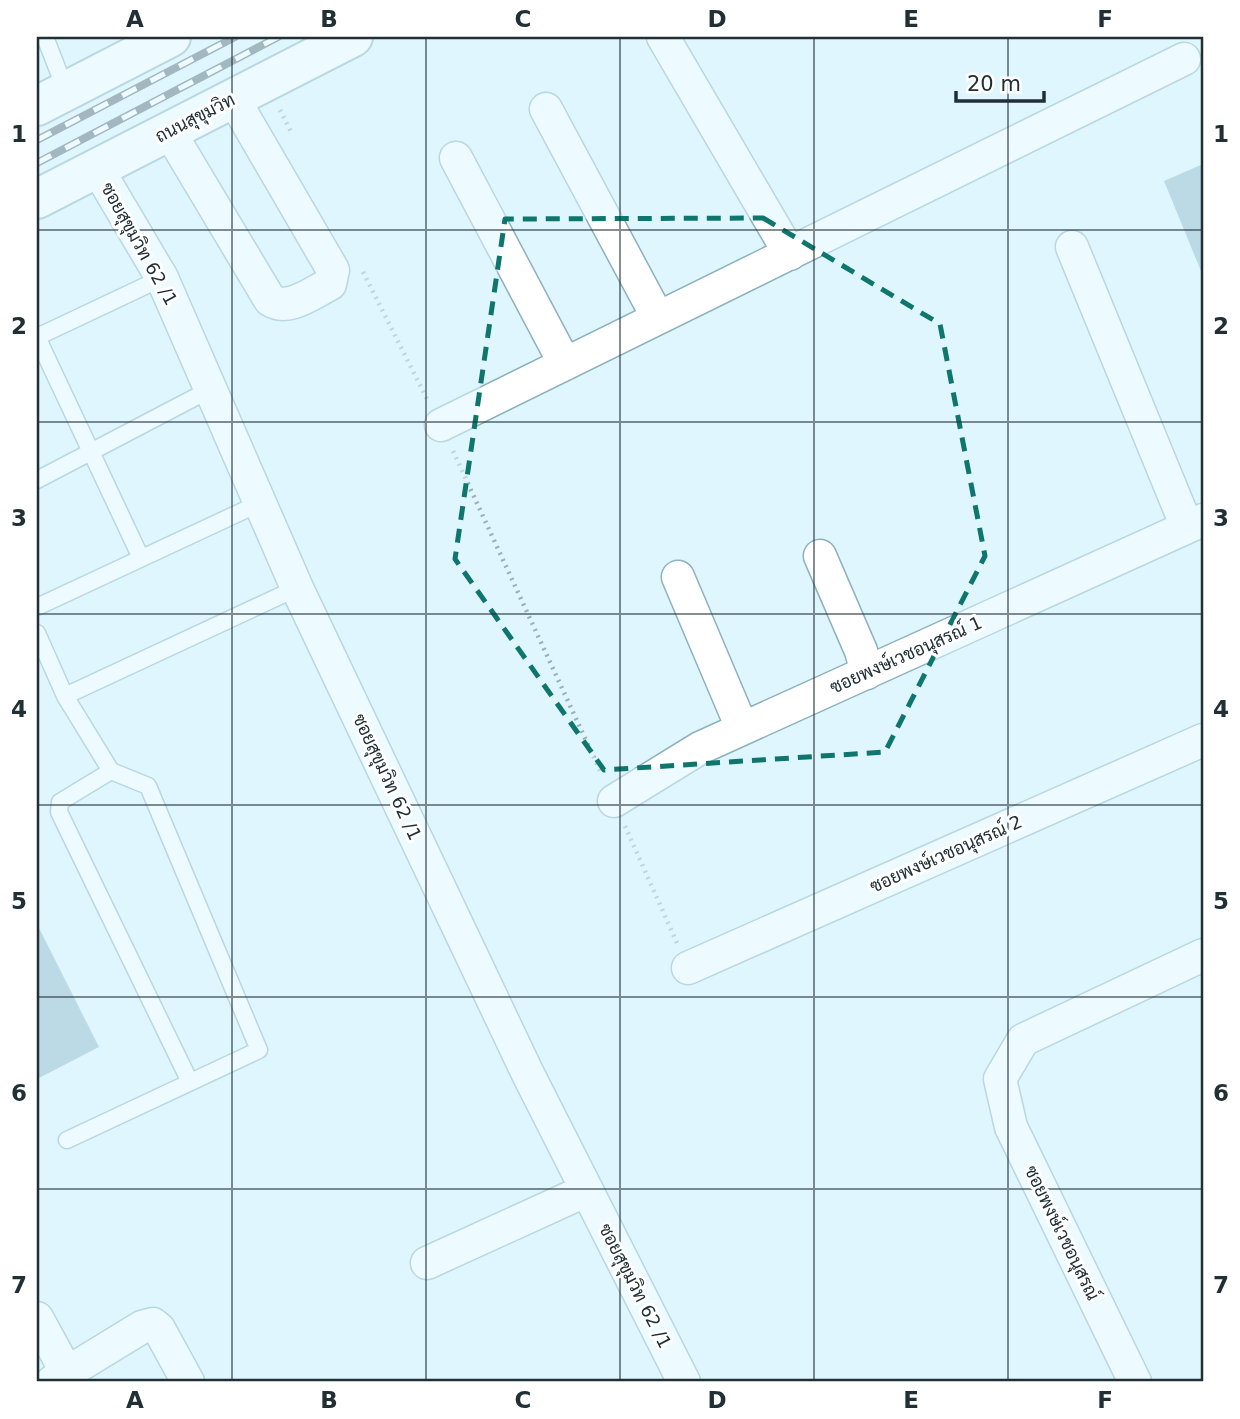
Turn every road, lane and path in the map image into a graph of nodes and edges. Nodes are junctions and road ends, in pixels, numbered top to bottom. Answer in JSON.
{"nodes":[{"id":1,"x":45,"y":37,"type":"edge"},
{"id":2,"x":171,"y":37,"type":"edge"},
{"id":3,"x":353,"y":37,"type":"edge"},
{"id":4,"x":663,"y":37,"type":"edge"},
{"id":5,"x":1184,"y":58,"type":"dead end"},
{"id":6,"x":249,"y":90,"type":"junction"},
{"id":7,"x":51,"y":99,"type":"edge"},
{"id":8,"x":546,"y":109,"type":"dead end"},
{"id":9,"x":169,"y":131,"type":"junction"},
{"id":10,"x":297,"y":143,"type":"dead end"},
{"id":11,"x":456,"y":158,"type":"dead end"},
{"id":12,"x":97,"y":168,"type":"junction"},
{"id":13,"x":37,"y":199,"type":"edge"},
{"id":14,"x":1072,"y":247,"type":"dead end"},
{"id":15,"x":790,"y":254,"type":"junction"},
{"id":16,"x":359,"y":265,"type":"dead end"},
{"id":17,"x":162,"y":278,"type":"junction"},
{"id":18,"x":658,"y":318,"type":"junction"},
{"id":19,"x":37,"y":337,"type":"edge"},
{"id":20,"x":565,"y":364,"type":"junction"},
{"id":21,"x":211,"y":389,"type":"junction"},
{"id":22,"x":441,"y":425,"type":"junction"},
{"id":23,"x":91,"y":451,"type":"junction"},
{"id":24,"x":37,"y":480,"type":"edge"},
{"id":25,"x":260,"y":503,"type":"junction"},
{"id":26,"x":1195,"y":523,"type":"edge"},
{"id":27,"x":820,"y":556,"type":"dead end"},
{"id":28,"x":141,"y":558,"type":"junction"},
{"id":29,"x":678,"y":577,"type":"dead end"},
{"id":30,"x":297,"y":588,"type":"junction"},
{"id":31,"x":37,"y":607,"type":"edge"},
{"id":32,"x":37,"y":633,"type":"edge"},
{"id":33,"x":867,"y":673,"type":"junction"},
{"id":34,"x":65,"y":696,"type":"junction"},
{"id":35,"x":742,"y":728,"type":"junction"},
{"id":36,"x":1203,"y":740,"type":"edge"},
{"id":37,"x":111,"y":771,"type":"junction"},
{"id":38,"x":614,"y":801,"type":"junction"},
{"id":39,"x":1203,"y":955,"type":"edge"},
{"id":40,"x":688,"y":968,"type":"joint"},
{"id":41,"x":190,"y":1082,"type":"junction"},
{"id":42,"x":67,"y":1140,"type":"dead end"},
{"id":43,"x":587,"y":1190,"type":"junction"},
{"id":44,"x":427,"y":1263,"type":"dead end"},
{"id":45,"x":37,"y":1318,"type":"edge"},
{"id":46,"x":60,"y":1378,"type":"edge"},
{"id":47,"x":188,"y":1382,"type":"edge"},
{"id":48,"x":684,"y":1382,"type":"edge"},
{"id":49,"x":1135,"y":1382,"type":"edge"}],
"edges":[{"from":1,"to":7,"type":"lane"},
{"from":2,"to":7,"type":"main road"},
{"from":3,"to":6,"type":"main road","name":"ถนนสุขุมวิท"},
{"from":4,"to":15,"type":"street"},
{"from":5,"to":15,"type":"street"},
{"from":6,"to":9,"type":"main road","name":"ถนนสุขุมวิท"},
{"from":6,"to":9,"type":"street"},
{"from":6,"to":10,"type":"path"},
{"from":8,"to":18,"type":"street"},
{"from":9,"to":12,"type":"main road","name":"ถนนสุขุมวิท"},
{"from":11,"to":20,"type":"street"},
{"from":12,"to":13,"type":"main road","name":"ถนนสุขุมวิท"},
{"from":12,"to":17,"type":"street","name":"ซอยสุขุมวิท 62 /1"},
{"from":14,"to":26,"type":"street"},
{"from":15,"to":18,"type":"street"},
{"from":16,"to":22,"type":"path"},
{"from":17,"to":19,"type":"lane"},
{"from":17,"to":21,"type":"street","name":"ซอยสุขุมวิท 62 /1"},
{"from":18,"to":20,"type":"street"},
{"from":19,"to":23,"type":"lane"},
{"from":20,"to":22,"type":"street"},
{"from":21,"to":23,"type":"lane"},
{"from":21,"to":25,"type":"street","name":"ซอยสุขุมวิท 62 /1"},
{"from":22,"to":38,"type":"path"},
{"from":23,"to":24,"type":"lane"},
{"from":23,"to":28,"type":"lane"},
{"from":25,"to":28,"type":"lane"},
{"from":25,"to":30,"type":"street","name":"ซอยสุขุมวิท 62 /1"},
{"from":26,"to":33,"type":"street","name":"ซอยพงษ์เวชอนุสรณ์ 1"},
{"from":27,"to":33,"type":"street"},
{"from":28,"to":31,"type":"lane"},
{"from":29,"to":35,"type":"street"},
{"from":30,"to":34,"type":"lane"},
{"from":30,"to":43,"type":"street","name":"ซอยสุขุมวิท 62 /1"},
{"from":32,"to":34,"type":"lane"},
{"from":33,"to":35,"type":"street","name":"ซอยพงษ์เวชอนุสรณ์ 1"},
{"from":34,"to":37,"type":"lane"},
{"from":35,"to":38,"type":"street","name":"ซอยพงษ์เวชอนุสรณ์ 1"},
{"from":36,"to":40,"type":"street","name":"ซอยพงษ์เวชอนุสรณ์ 2"},
{"from":37,"to":41,"type":"lane"},
{"from":37,"to":41,"type":"lane"},
{"from":38,"to":40,"type":"path"},
{"from":39,"to":49,"type":"street","name":"ซอยพงษ์เวชอนุสรณ์"},
{"from":41,"to":42,"type":"lane"},
{"from":43,"to":44,"type":"street"},
{"from":43,"to":48,"type":"street","name":"ซอยสุขุมวิท 62 /1"},
{"from":45,"to":46,"type":"street"},
{"from":46,"to":47,"type":"street"}]}
